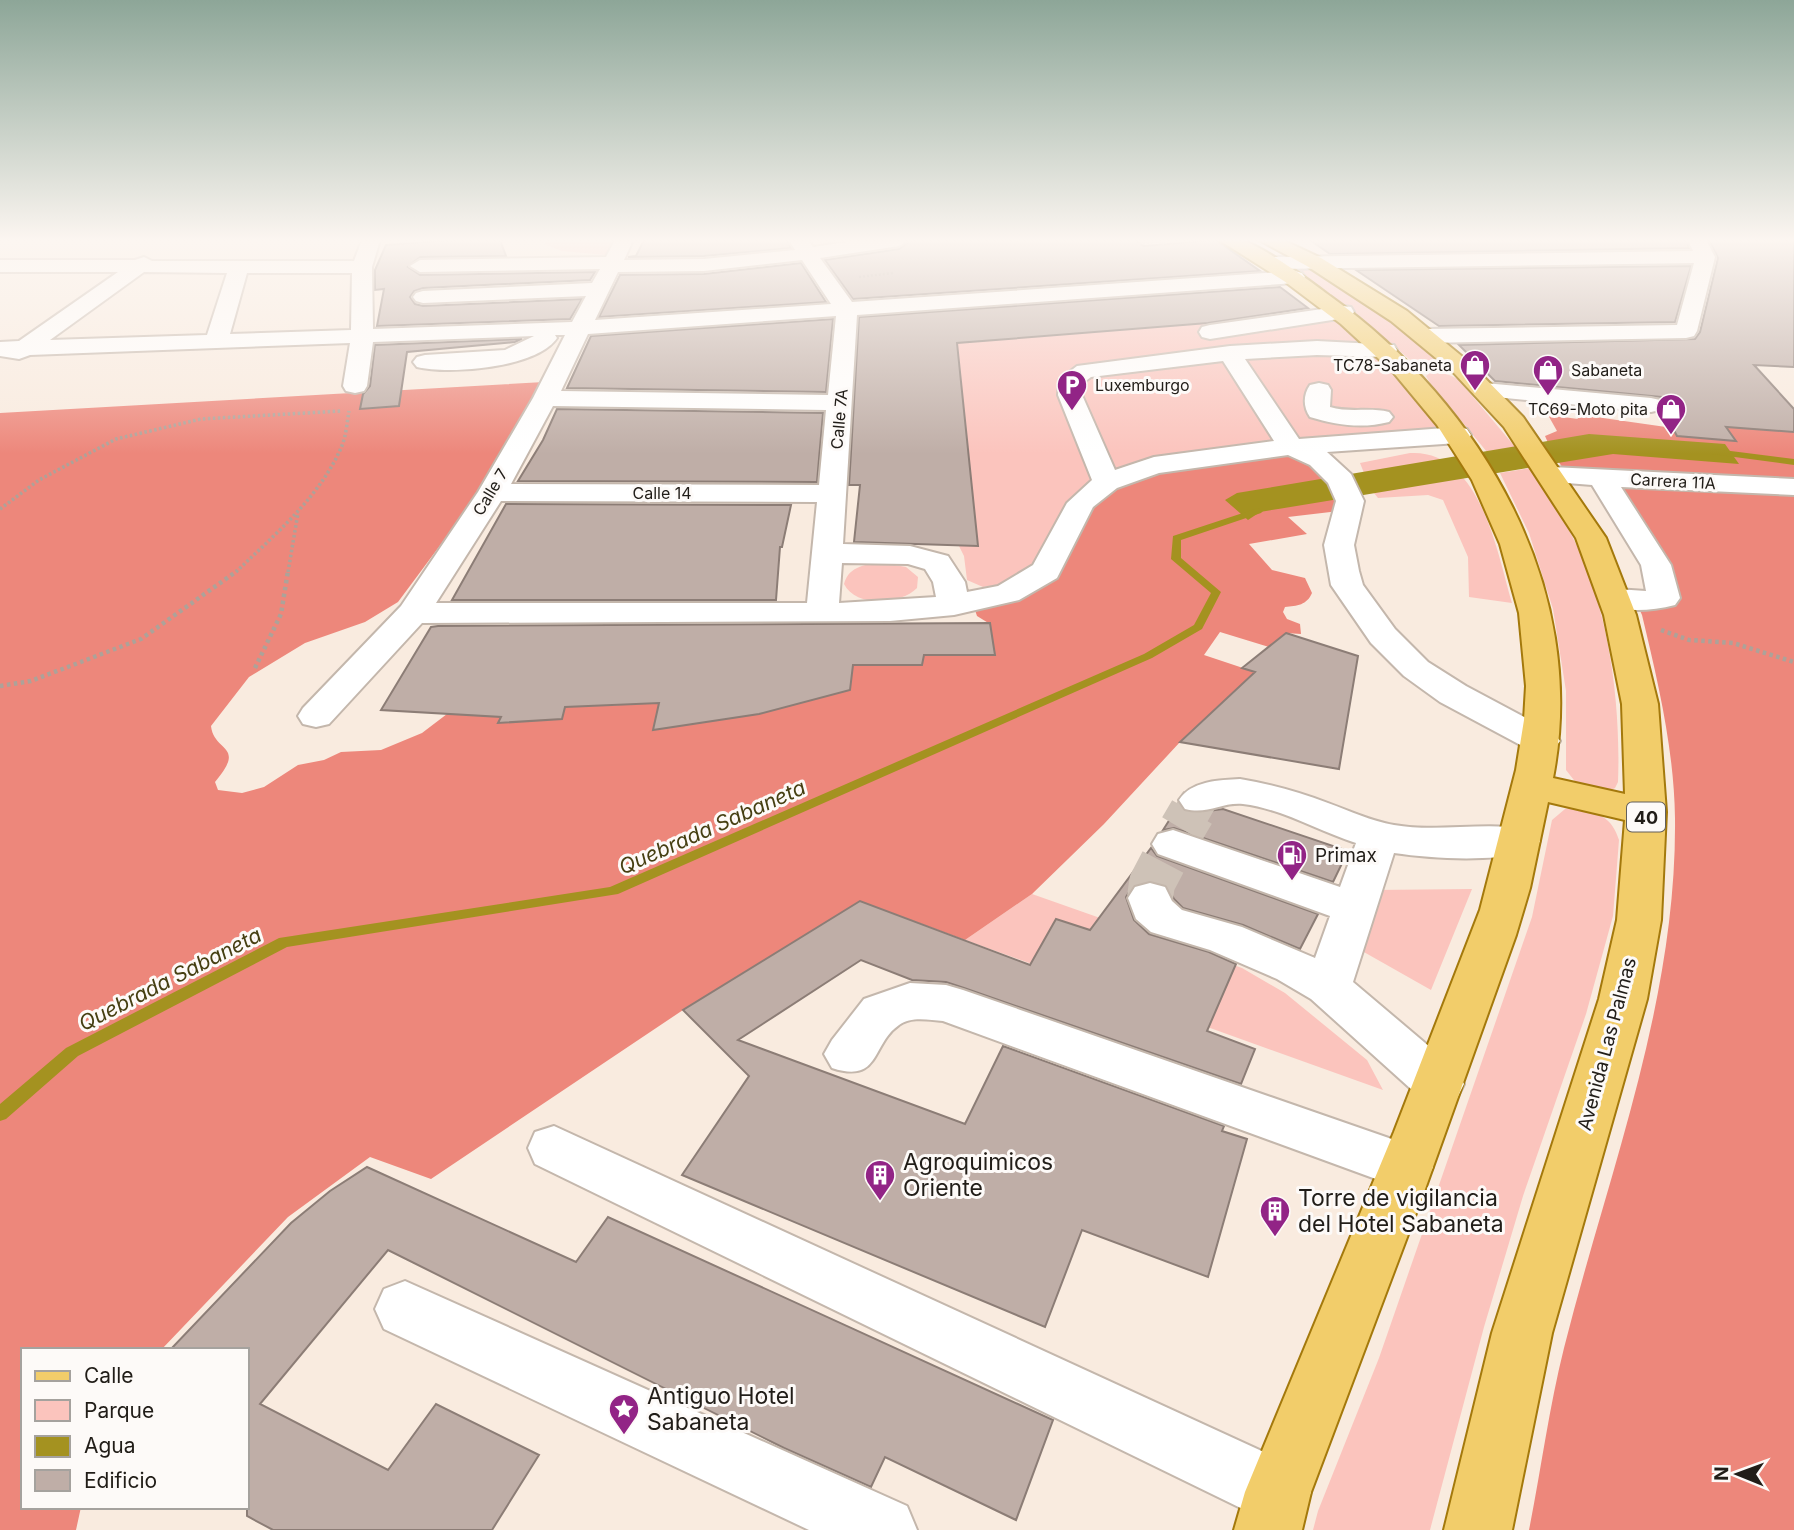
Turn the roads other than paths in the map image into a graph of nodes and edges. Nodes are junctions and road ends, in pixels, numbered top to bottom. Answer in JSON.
{"nodes":[{"id":1,"x":70,"y":311,"type":"edge"},
{"id":2,"x":226,"y":311,"type":"edge"},
{"id":3,"x":362,"y":311,"type":"edge"},
{"id":4,"x":579,"y":311,"type":"edge"},
{"id":5,"x":840,"y":311,"type":"edge"},
{"id":6,"x":847,"y":311,"type":"edge"},
{"id":7,"x":1349,"y":311,"type":"edge"},
{"id":8,"x":1375,"y":311,"type":"edge"},
{"id":9,"x":1690,"y":311,"type":"edge"},
{"id":10,"x":567,"y":328,"type":"junction"},
{"id":11,"x":1206,"y":332,"type":"dead end"},
{"id":12,"x":362,"y":337,"type":"junction"},
{"id":13,"x":1386,"y":341,"type":"junction"},
{"id":14,"x":216,"y":343,"type":"junction"},
{"id":15,"x":11,"y":349,"type":"edge"},
{"id":16,"x":1230,"y":353,"type":"junction"},
{"id":17,"x":425,"y":362,"type":"dead end"},
{"id":18,"x":0,"y":365,"type":"edge"},
{"id":19,"x":1473,"y":379,"type":"junction"},
{"id":20,"x":355,"y":386,"type":"dead end"},
{"id":21,"x":1319,"y":390,"type":"dead end"},
{"id":22,"x":545,"y":398,"type":"junction"},
{"id":23,"x":841,"y":403,"type":"junction"},
{"id":24,"x":1651,"y":405,"type":"dead end"},
{"id":25,"x":1444,"y":435,"type":"junction"},
{"id":26,"x":1291,"y":447,"type":"junction"},
{"id":27,"x":1552,"y":475,"type":"junction"},
{"id":28,"x":1601,"y":477,"type":"junction"},
{"id":29,"x":1107,"y":482,"type":"junction"},
{"id":30,"x":1794,"y":486,"type":"edge"},
{"id":31,"x":492,"y":492,"type":"junction"},
{"id":32,"x":832,"y":494,"type":"junction"},
{"id":33,"x":826,"y":553,"type":"junction"},
{"id":34,"x":954,"y":605,"type":"junction"},
{"id":35,"x":1618,"y":607,"type":"junction"},
{"id":36,"x":822,"y":612,"type":"junction"},
{"id":37,"x":413,"y":613,"type":"junction"},
{"id":38,"x":316,"y":716,"type":"dead end"},
{"id":39,"x":1541,"y":741,"type":"junction"},
{"id":40,"x":1533,"y":786,"type":"junction"},
{"id":41,"x":1646,"y":812,"type":"junction"},
{"id":42,"x":1379,"y":836,"type":"junction"},
{"id":43,"x":1519,"y":841,"type":"junction"},
{"id":44,"x":1173,"y":847,"type":"junction"},
{"id":45,"x":1355,"y":908,"type":"junction"},
{"id":46,"x":1328,"y":987,"type":"junction"},
{"id":47,"x":849,"y":1054,"type":"dead end"},
{"id":48,"x":1439,"y":1084,"type":"junction"},
{"id":49,"x":554,"y":1148,"type":"dead end"},
{"id":50,"x":1406,"y":1167,"type":"junction"},
{"id":51,"x":405,"y":1308,"type":"dead end"},
{"id":52,"x":1273,"y":1511,"type":"edge"},
{"id":53,"x":883,"y":1530,"type":"edge"},
{"id":54,"x":1478,"y":1530,"type":"edge"}],
"edges":[{"from":1,"to":15,"type":"street"},
{"from":2,"to":14,"type":"street"},
{"from":3,"to":12,"type":"street"},
{"from":4,"to":10,"type":"street","name":"Calle 7"},
{"from":5,"to":10,"type":"street"},
{"from":6,"to":23,"type":"street","name":"Calle 7A"},
{"from":7,"to":13,"type":"main road","name":"Avenida Las Palmas","number":"40"},
{"from":8,"to":13,"type":"main road","name":"Avenida Las Palmas","number":"40"},
{"from":9,"to":13,"type":"street"},
{"from":10,"to":12,"type":"street"},
{"from":10,"to":17,"type":"street"},
{"from":10,"to":22,"type":"street","name":"Calle 7"},
{"from":11,"to":13,"type":"street"},
{"from":12,"to":14,"type":"street"},
{"from":12,"to":20,"type":"street"},
{"from":13,"to":16,"type":"street"},
{"from":13,"to":19,"type":"main road","name":"Avenida Las Palmas","number":"40"},
{"from":13,"to":25,"type":"main road","name":"Avenida Las Palmas","number":"40"},
{"from":14,"to":15,"type":"street"},
{"from":15,"to":18,"type":"street"},
{"from":16,"to":26,"type":"street"},
{"from":16,"to":29,"type":"street"},
{"from":19,"to":24,"type":"street"},
{"from":19,"to":27,"type":"main road","name":"Avenida Las Palmas","number":"40"},
{"from":21,"to":25,"type":"street"},
{"from":22,"to":23,"type":"street"},
{"from":22,"to":31,"type":"street","name":"Calle 7"},
{"from":23,"to":32,"type":"street","name":"Calle 7A"},
{"from":25,"to":26,"type":"street"},
{"from":25,"to":39,"type":"main road","name":"Avenida Las Palmas","number":"40"},
{"from":26,"to":29,"type":"street"},
{"from":26,"to":39,"type":"street"},
{"from":27,"to":28,"type":"street","name":"Carrera 11A"},
{"from":27,"to":35,"type":"main road","name":"Avenida Las Palmas","number":"40"},
{"from":28,"to":30,"type":"street","name":"Carrera 11A"},
{"from":28,"to":35,"type":"street"},
{"from":29,"to":34,"type":"street"},
{"from":31,"to":32,"type":"street","name":"Calle 14"},
{"from":31,"to":37,"type":"street","name":"Calle 7"},
{"from":32,"to":33,"type":"street","name":"Calle 7A"},
{"from":33,"to":34,"type":"street"},
{"from":33,"to":36,"type":"street","name":"Calle 7A"},
{"from":34,"to":36,"type":"street"},
{"from":35,"to":41,"type":"main road","name":"Avenida Las Palmas","number":"40"},
{"from":36,"to":37,"type":"street"},
{"from":37,"to":38,"type":"street","name":"Calle 7"},
{"from":39,"to":40,"type":"main road","name":"Avenida Las Palmas","number":"40"},
{"from":40,"to":41,"type":"main road","number":"40"},
{"from":40,"to":43,"type":"main road","name":"Avenida Las Palmas","number":"40"},
{"from":41,"to":54,"type":"main road","name":"Avenida Las Palmas","number":"40"},
{"from":42,"to":43,"type":"street"},
{"from":42,"to":44,"type":"street"},
{"from":42,"to":45,"type":"street"},
{"from":43,"to":48,"type":"main road","name":"Avenida Las Palmas","number":"40"},
{"from":44,"to":45,"type":"street"},
{"from":44,"to":46,"type":"street"},
{"from":45,"to":46,"type":"street"},
{"from":46,"to":48,"type":"street"},
{"from":47,"to":50,"type":"street"},
{"from":48,"to":50,"type":"main road","name":"Avenida Las Palmas","number":"40"},
{"from":49,"to":52,"type":"street"},
{"from":50,"to":52,"type":"main road","name":"Avenida Las Palmas","number":"40"},
{"from":51,"to":53,"type":"street"}]}
